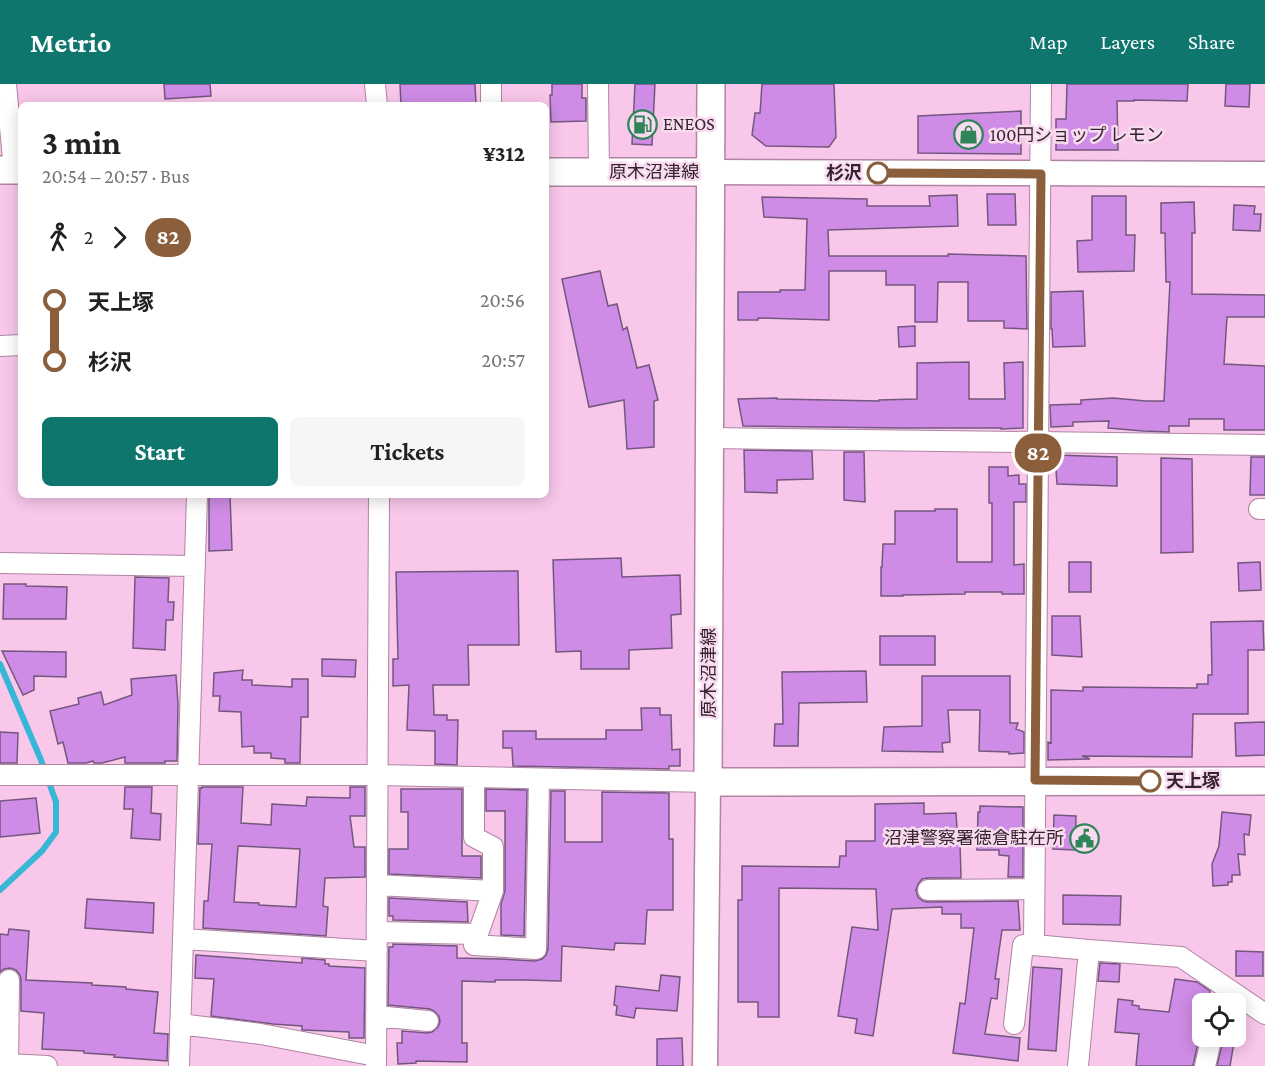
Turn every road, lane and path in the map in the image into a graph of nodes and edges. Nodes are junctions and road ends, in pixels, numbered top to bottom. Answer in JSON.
{"nodes":[{"id":1,"x":6,"y":84,"type":"edge"},
{"id":2,"x":375,"y":84,"type":"edge"},
{"id":3,"x":491,"y":84,"type":"edge"},
{"id":4,"x":598,"y":84,"type":"edge"},
{"id":5,"x":711,"y":84,"type":"edge"},
{"id":6,"x":1041,"y":84,"type":"edge"},
{"id":7,"x":376,"y":102,"type":"edge"},
{"id":8,"x":491,"y":102,"type":"edge"},
{"id":9,"x":12,"y":170,"type":"edge"},
{"id":10,"x":549,"y":172,"type":"edge"},
{"id":11,"x":599,"y":172,"type":"junction"},
{"id":12,"x":711,"y":172,"type":"junction"},
{"id":13,"x":1041,"y":174,"type":"junction"},
{"id":14,"x":1265,"y":174,"type":"edge"},
{"id":15,"x":18,"y":345,"type":"edge"},
{"id":16,"x":0,"y":346,"type":"edge"},
{"id":17,"x":710,"y":438,"type":"junction"},
{"id":18,"x":1038,"y":443,"type":"junction"},
{"id":19,"x":1265,"y":445,"type":"edge"},
{"id":20,"x":197,"y":498,"type":"edge"},
{"id":21,"x":379,"y":498,"type":"edge"},
{"id":22,"x":0,"y":563,"type":"edge"},
{"id":23,"x":195,"y":566,"type":"junction"},
{"id":24,"x":189,"y":774,"type":"junction"},
{"id":25,"x":0,"y":775,"type":"edge"},
{"id":26,"x":378,"y":775,"type":"junction"},
{"id":27,"x":474,"y":777,"type":"junction"},
{"id":28,"x":538,"y":778,"type":"junction"},
{"id":29,"x":1035,"y":780,"type":"junction"},
{"id":30,"x":1265,"y":781,"type":"edge"},
{"id":31,"x":708,"y":782,"type":"junction"},
{"id":32,"x":377,"y":885,"type":"junction"},
{"id":33,"x":1034,"y":889,"type":"junction"},
{"id":34,"x":928,"y":890,"type":"dead end"},
{"id":35,"x":493,"y":891,"type":"junction"},
{"id":36,"x":478,"y":934,"type":"junction"},
{"id":37,"x":183,"y":939,"type":"junction"},
{"id":38,"x":377,"y":941,"type":"junction"},
{"id":39,"x":1039,"y":945,"type":"junction"},
{"id":40,"x":1089,"y":950,"type":"junction"},
{"id":41,"x":9,"y":980,"type":"dead end"},
{"id":42,"x":1221,"y":993,"type":"edge"},
{"id":43,"x":1246,"y":1005,"type":"edge"},
{"id":44,"x":1265,"y":1014,"type":"edge"},
{"id":45,"x":376,"y":1016,"type":"junction"},
{"id":46,"x":428,"y":1021,"type":"dead end"},
{"id":47,"x":180,"y":1024,"type":"junction"},
{"id":48,"x":1014,"y":1024,"type":"dead end"},
{"id":49,"x":1209,"y":1047,"type":"edge"},
{"id":50,"x":7,"y":1059,"type":"edge"},
{"id":51,"x":376,"y":1061,"type":"edge"},
{"id":52,"x":47,"y":1066,"type":"edge"},
{"id":53,"x":179,"y":1066,"type":"edge"},
{"id":54,"x":705,"y":1066,"type":"edge"},
{"id":55,"x":1078,"y":1066,"type":"edge"},
{"id":56,"x":1205,"y":1066,"type":"edge"}],
"edges":[{"from":1,"to":9,"type":"street"},
{"from":2,"to":7,"type":"street"},
{"from":3,"to":8,"type":"street"},
{"from":4,"to":11,"type":"street"},
{"from":5,"to":12,"type":"main road"},
{"from":6,"to":13,"type":"street"},
{"from":10,"to":11,"type":"main road","name":"原木沼津線"},
{"from":11,"to":12,"type":"main road","name":"原木沼津線"},
{"from":12,"to":13,"type":"street"},
{"from":12,"to":17,"type":"main road","name":"原木沼津線"},
{"from":13,"to":14,"type":"street"},
{"from":13,"to":18,"type":"street"},
{"from":15,"to":16,"type":"street"},
{"from":17,"to":18,"type":"street"},
{"from":17,"to":31,"type":"main road","name":"原木沼津線"},
{"from":18,"to":19,"type":"street"},
{"from":18,"to":29,"type":"street"},
{"from":20,"to":23,"type":"street"},
{"from":21,"to":26,"type":"street"},
{"from":22,"to":23,"type":"street"},
{"from":23,"to":24,"type":"street"},
{"from":24,"to":25,"type":"street"},
{"from":24,"to":26,"type":"street"},
{"from":24,"to":37,"type":"street"},
{"from":26,"to":27,"type":"street"},
{"from":26,"to":32,"type":"street"},
{"from":27,"to":28,"type":"street"},
{"from":27,"to":35,"type":"street"},
{"from":28,"to":31,"type":"street"},
{"from":28,"to":36,"type":"street"},
{"from":29,"to":30,"type":"main road"},
{"from":29,"to":31,"type":"main road"},
{"from":29,"to":33,"type":"street"},
{"from":31,"to":54,"type":"street"},
{"from":32,"to":35,"type":"street"},
{"from":32,"to":38,"type":"street"},
{"from":33,"to":34,"type":"street"},
{"from":33,"to":39,"type":"street"},
{"from":35,"to":36,"type":"street"},
{"from":36,"to":38,"type":"street"},
{"from":37,"to":38,"type":"street"},
{"from":37,"to":47,"type":"street"},
{"from":38,"to":45,"type":"street"},
{"from":39,"to":40,"type":"street"},
{"from":39,"to":48,"type":"street"},
{"from":40,"to":42,"type":"street"},
{"from":40,"to":55,"type":"street"},
{"from":41,"to":50,"type":"street"},
{"from":43,"to":44,"type":"street"},
{"from":45,"to":46,"type":"street"},
{"from":45,"to":51,"type":"street"},
{"from":47,"to":51,"type":"street"},
{"from":47,"to":53,"type":"street"},
{"from":49,"to":56,"type":"street"},
{"from":50,"to":52,"type":"street"}]}
